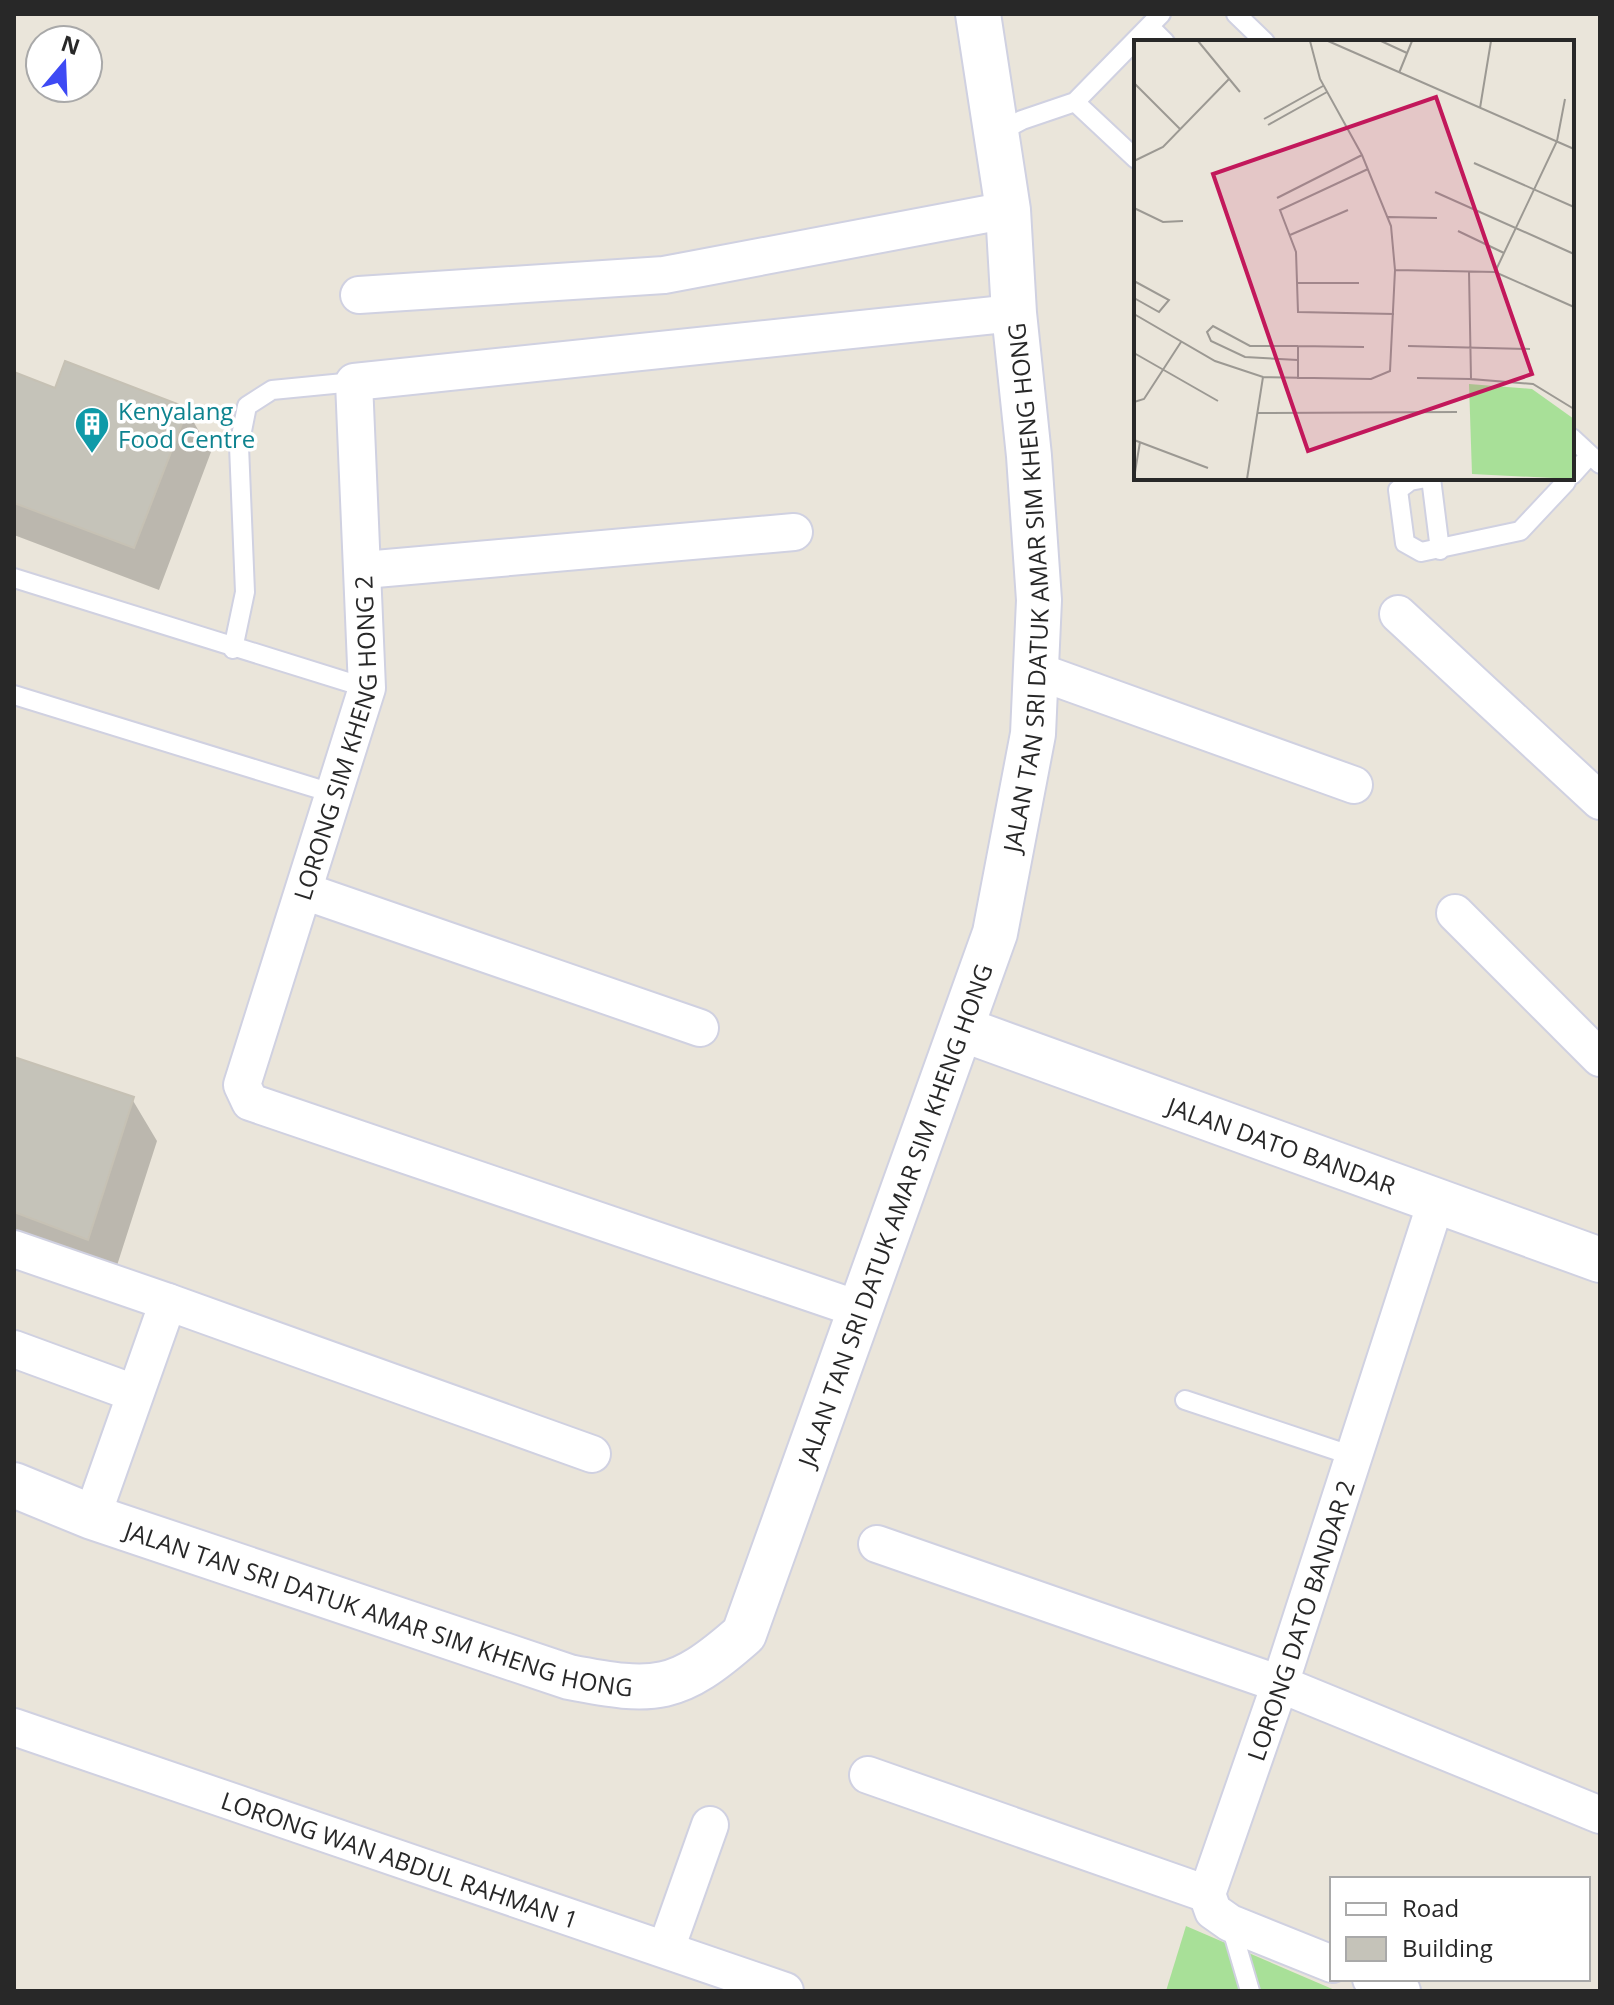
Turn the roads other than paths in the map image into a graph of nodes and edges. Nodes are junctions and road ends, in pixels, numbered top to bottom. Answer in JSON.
{"nodes":[{"id":1,"x":978,"y":14,"type":"edge"},
{"id":2,"x":1236,"y":14,"type":"edge"},
{"id":3,"x":1155,"y":21,"type":"edge"},
{"id":4,"x":1136,"y":40,"type":"edge"},
{"id":5,"x":1164,"y":40,"type":"edge"},
{"id":6,"x":1263,"y":40,"type":"edge"},
{"id":7,"x":1134,"y":42,"type":"edge"},
{"id":8,"x":1075,"y":102,"type":"junction"},
{"id":9,"x":998,"y":133,"type":"junction"},
{"id":10,"x":1134,"y":157,"type":"edge"},
{"id":11,"x":1008,"y":210,"type":"junction"},
{"id":12,"x":359,"y":295,"type":"dead end"},
{"id":13,"x":1014,"y":313,"type":"junction"},
{"id":14,"x":354,"y":382,"type":"junction"},
{"id":15,"x":1574,"y":440,"type":"edge"},
{"id":16,"x":1595,"y":460,"type":"edge"},
{"id":17,"x":1574,"y":474,"type":"edge"},
{"id":18,"x":1416,"y":480,"type":"edge"},
{"id":19,"x":1429,"y":480,"type":"edge"},
{"id":20,"x":1565,"y":480,"type":"edge"},
{"id":21,"x":794,"y":532,"type":"dead end"},
{"id":22,"x":1440,"y":550,"type":"junction"},
{"id":23,"x":364,"y":570,"type":"junction"},
{"id":24,"x":14,"y":578,"type":"edge"},
{"id":25,"x":1398,"y":614,"type":"dead end"},
{"id":26,"x":233,"y":649,"type":"junction"},
{"id":27,"x":1037,"y":671,"type":"junction"},
{"id":28,"x":367,"y":688,"type":"junction"},
{"id":29,"x":14,"y":695,"type":"edge"},
{"id":30,"x":1354,"y":785,"type":"dead end"},
{"id":31,"x":335,"y":794,"type":"junction"},
{"id":32,"x":1600,"y":801,"type":"edge"},
{"id":33,"x":304,"y":891,"type":"junction"},
{"id":34,"x":1455,"y":913,"type":"dead end"},
{"id":35,"x":700,"y":1028,"type":"dead end"},
{"id":36,"x":962,"y":1029,"type":"junction"},
{"id":37,"x":1600,"y":1058,"type":"edge"},
{"id":38,"x":1436,"y":1202,"type":"junction"},
{"id":39,"x":14,"y":1249,"type":"edge"},
{"id":40,"x":1600,"y":1260,"type":"edge"},
{"id":41,"x":168,"y":1302,"type":"junction"},
{"id":42,"x":861,"y":1310,"type":"junction"},
{"id":43,"x":14,"y":1349,"type":"edge"},
{"id":44,"x":134,"y":1393,"type":"junction"},
{"id":45,"x":1185,"y":1400,"type":"dead end"},
{"id":46,"x":592,"y":1454,"type":"dead end"},
{"id":47,"x":1353,"y":1456,"type":"junction"},
{"id":48,"x":14,"y":1485,"type":"edge"},
{"id":49,"x":92,"y":1517,"type":"junction"},
{"id":50,"x":877,"y":1544,"type":"dead end"},
{"id":51,"x":1280,"y":1684,"type":"junction"},
{"id":52,"x":14,"y":1727,"type":"edge"},
{"id":53,"x":868,"y":1775,"type":"dead end"},
{"id":54,"x":1600,"y":1815,"type":"edge"},
{"id":55,"x":710,"y":1825,"type":"dead end"},
{"id":56,"x":1207,"y":1894,"type":"junction"},
{"id":57,"x":1230,"y":1923,"type":"junction"},
{"id":58,"x":666,"y":1949,"type":"junction"},
{"id":59,"x":1330,"y":1963,"type":"edge"},
{"id":60,"x":1376,"y":1981,"type":"edge"},
{"id":61,"x":785,"y":1991,"type":"edge"},
{"id":62,"x":1250,"y":1991,"type":"edge"},
{"id":63,"x":1402,"y":1991,"type":"edge"}],
"edges":[{"from":1,"to":9,"type":"street","name":"JALAN TAN SRI DATUK AMAR SIM KHENG HONG"},
{"from":2,"to":6,"type":"lane"},
{"from":3,"to":4,"type":"lane"},
{"from":3,"to":5,"type":"lane"},
{"from":7,"to":8,"type":"lane"},
{"from":8,"to":9,"type":"lane"},
{"from":8,"to":10,"type":"lane"},
{"from":9,"to":11,"type":"street","name":"JALAN TAN SRI DATUK AMAR SIM KHENG HONG"},
{"from":11,"to":12,"type":"street"},
{"from":11,"to":13,"type":"street","name":"JALAN TAN SRI DATUK AMAR SIM KHENG HONG"},
{"from":13,"to":14,"type":"street"},
{"from":13,"to":27,"type":"street","name":"JALAN TAN SRI DATUK AMAR SIM KHENG HONG"},
{"from":14,"to":23,"type":"street","name":"LORONG SIM KHENG HONG 2"},
{"from":14,"to":26,"type":"lane"},
{"from":15,"to":16,"type":"lane"},
{"from":16,"to":17,"type":"lane"},
{"from":18,"to":22,"type":"lane"},
{"from":19,"to":22,"type":"lane"},
{"from":20,"to":22,"type":"lane"},
{"from":21,"to":23,"type":"street"},
{"from":23,"to":28,"type":"street","name":"LORONG SIM KHENG HONG 2"},
{"from":24,"to":26,"type":"lane"},
{"from":25,"to":32,"type":"street"},
{"from":26,"to":28,"type":"lane"},
{"from":27,"to":30,"type":"street"},
{"from":27,"to":36,"type":"street","name":"JALAN TAN SRI DATUK AMAR SIM KHENG HONG"},
{"from":28,"to":31,"type":"street","name":"LORONG SIM KHENG HONG 2"},
{"from":29,"to":31,"type":"lane"},
{"from":31,"to":33,"type":"street","name":"LORONG SIM KHENG HONG 2"},
{"from":33,"to":35,"type":"street"},
{"from":33,"to":42,"type":"street","name":"LORONG SIM KHENG HONG 2"},
{"from":34,"to":37,"type":"street"},
{"from":36,"to":38,"type":"street","name":"JALAN DATO BANDAR"},
{"from":36,"to":42,"type":"street","name":"JALAN TAN SRI DATUK AMAR SIM KHENG HONG"},
{"from":38,"to":40,"type":"street","name":"JALAN DATO BANDAR"},
{"from":38,"to":47,"type":"street","name":"LORONG DATO BANDAR 2"},
{"from":39,"to":41,"type":"street"},
{"from":41,"to":44,"type":"street"},
{"from":41,"to":46,"type":"street"},
{"from":42,"to":49,"type":"street","name":"JALAN TAN SRI DATUK AMAR SIM KHENG HONG"},
{"from":43,"to":44,"type":"street"},
{"from":44,"to":49,"type":"street"},
{"from":45,"to":47,"type":"lane"},
{"from":47,"to":51,"type":"street","name":"LORONG DATO BANDAR 2"},
{"from":48,"to":49,"type":"street","name":"JALAN TAN SRI DATUK AMAR SIM KHENG HONG"},
{"from":50,"to":51,"type":"street"},
{"from":51,"to":54,"type":"street"},
{"from":51,"to":56,"type":"street","name":"LORONG DATO BANDAR 2"},
{"from":52,"to":58,"type":"street","name":"LORONG WAN ABDUL RAHMAN 1"},
{"from":53,"to":56,"type":"street"},
{"from":55,"to":58,"type":"street"},
{"from":56,"to":57,"type":"street"},
{"from":57,"to":59,"type":"street"},
{"from":57,"to":62,"type":"lane"},
{"from":58,"to":61,"type":"street","name":"LORONG WAN ABDUL RAHMAN 1"},
{"from":60,"to":63,"type":"street"}]}
